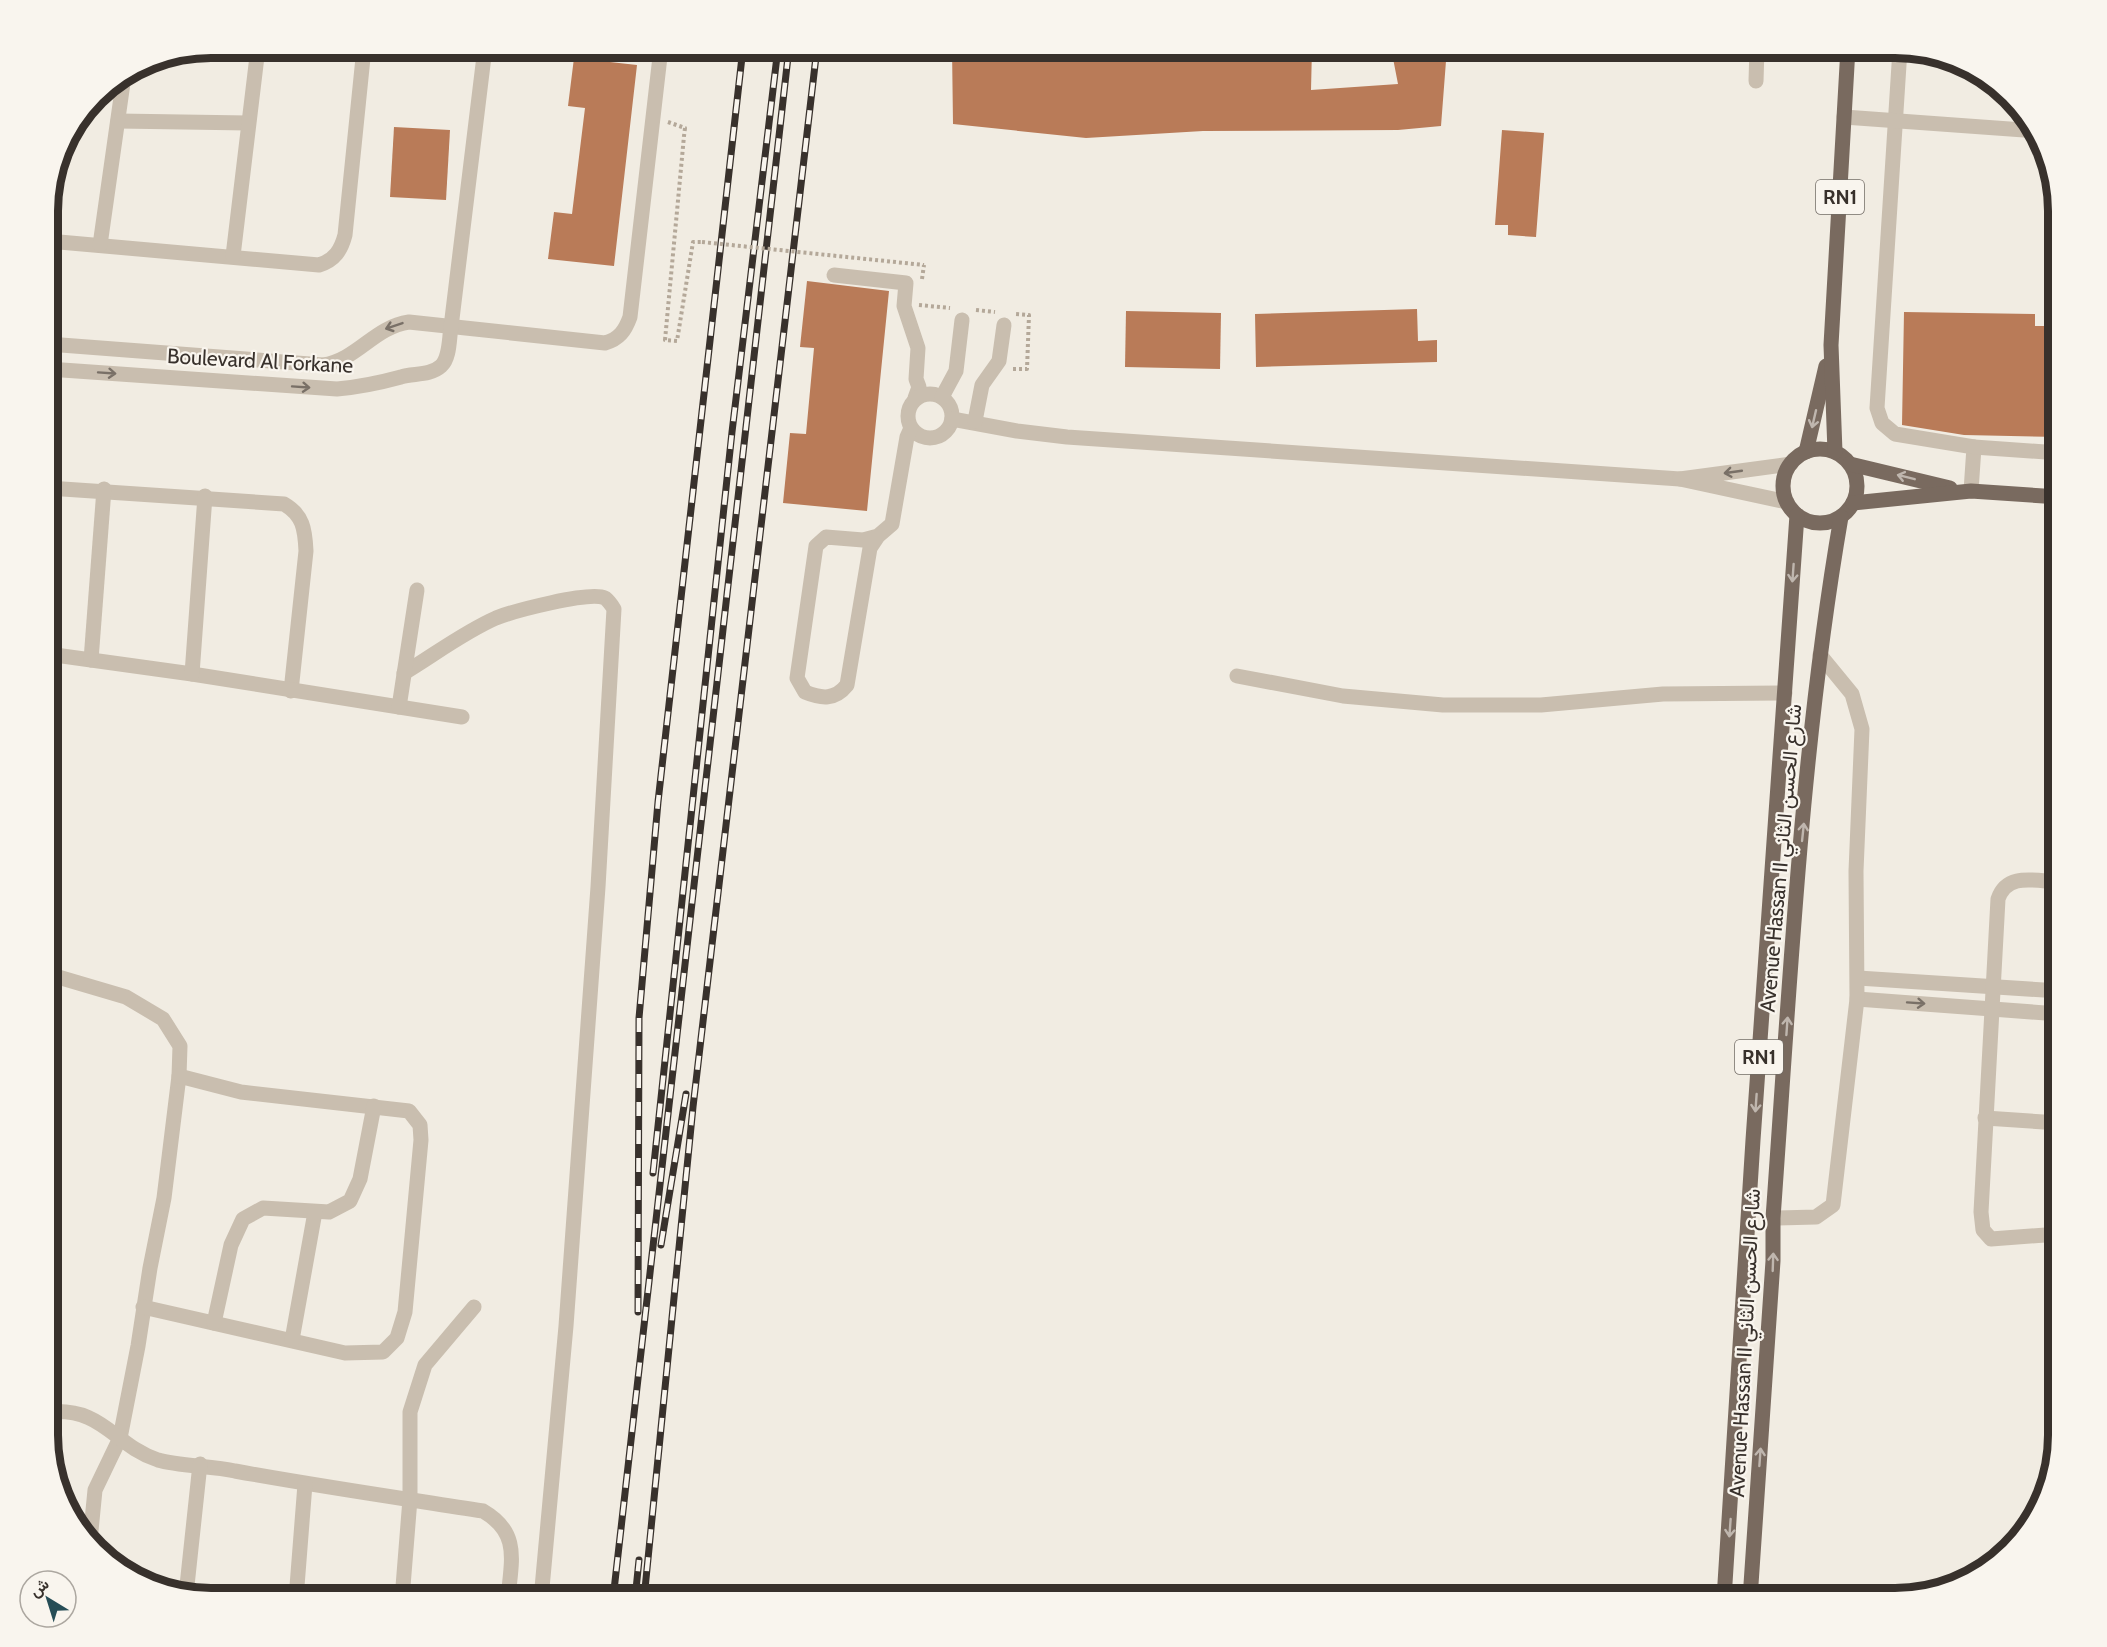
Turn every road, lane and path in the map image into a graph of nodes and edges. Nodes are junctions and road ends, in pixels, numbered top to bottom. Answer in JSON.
{"nodes":[{"id":1,"x":257,"y":58,"type":"edge"},
{"id":2,"x":363,"y":58,"type":"edge"},
{"id":3,"x":484,"y":58,"type":"edge"},
{"id":4,"x":660,"y":58,"type":"edge"},
{"id":5,"x":1757,"y":58,"type":"edge"},
{"id":6,"x":1847,"y":58,"type":"edge"},
{"id":7,"x":1899,"y":58,"type":"edge"},
{"id":8,"x":1756,"y":81,"type":"dead end"},
{"id":9,"x":123,"y":87,"type":"edge"},
{"id":10,"x":654,"y":117,"type":"junction"},
{"id":11,"x":1844,"y":117,"type":"junction"},
{"id":12,"x":1896,"y":120,"type":"junction"},
{"id":13,"x":118,"y":121,"type":"junction"},
{"id":14,"x":248,"y":123,"type":"junction"},
{"id":15,"x":2025,"y":130,"type":"edge"},
{"id":16,"x":59,"y":242,"type":"edge"},
{"id":17,"x":100,"y":245,"type":"junction"},
{"id":18,"x":233,"y":256,"type":"junction"},
{"id":19,"x":924,"y":265,"type":"dead end"},
{"id":20,"x":834,"y":274,"type":"dead end"},
{"id":21,"x":962,"y":320,"type":"dead end"},
{"id":22,"x":1004,"y":325,"type":"dead end"},
{"id":23,"x":451,"y":327,"type":"junction"},
{"id":24,"x":59,"y":345,"type":"edge"},
{"id":25,"x":1831,"y":345,"type":"junction"},
{"id":26,"x":59,"y":370,"type":"edge"},
{"id":27,"x":942,"y":397,"type":"junction"},
{"id":28,"x":915,"y":398,"type":"junction"},
{"id":29,"x":952,"y":419,"type":"junction"},
{"id":30,"x":975,"y":421,"type":"junction"},
{"id":31,"x":911,"y":428,"type":"junction"},
{"id":32,"x":1974,"y":447,"type":"junction"},
{"id":33,"x":1806,"y":452,"type":"junction"},
{"id":34,"x":1834,"y":452,"type":"junction"},
{"id":35,"x":2048,"y":452,"type":"edge"},
{"id":36,"x":1791,"y":464,"type":"junction"},
{"id":37,"x":1850,"y":464,"type":"junction"},
{"id":38,"x":1680,"y":479,"type":"junction"},
{"id":39,"x":59,"y":488,"type":"edge"},
{"id":40,"x":104,"y":489,"type":"junction"},
{"id":41,"x":1966,"y":491,"type":"junction"},
{"id":42,"x":205,"y":496,"type":"junction"},
{"id":43,"x":2048,"y":496,"type":"edge"},
{"id":44,"x":1787,"y":502,"type":"junction"},
{"id":45,"x":1853,"y":503,"type":"junction"},
{"id":46,"x":1797,"y":515,"type":"junction"},
{"id":47,"x":1840,"y":517,"type":"junction"},
{"id":48,"x":878,"y":536,"type":"junction"},
{"id":49,"x":417,"y":590,"type":"dead end"},
{"id":50,"x":59,"y":656,"type":"edge"},
{"id":51,"x":1820,"y":656,"type":"junction"},
{"id":52,"x":91,"y":660,"type":"junction"},
{"id":53,"x":404,"y":673,"type":"junction"},
{"id":54,"x":192,"y":674,"type":"junction"},
{"id":55,"x":1237,"y":676,"type":"dead end"},
{"id":56,"x":291,"y":691,"type":"junction"},
{"id":57,"x":1785,"y":693,"type":"junction"},
{"id":58,"x":399,"y":707,"type":"junction"},
{"id":59,"x":462,"y":717,"type":"dead end"},
{"id":60,"x":2048,"y":881,"type":"edge"},
{"id":61,"x":59,"y":977,"type":"edge"},
{"id":62,"x":1858,"y":978,"type":"junction"},
{"id":63,"x":1993,"y":987,"type":"junction"},
{"id":64,"x":2048,"y":990,"type":"edge"},
{"id":65,"x":1857,"y":999,"type":"junction"},
{"id":66,"x":1991,"y":1009,"type":"junction"},
{"id":67,"x":2048,"y":1013,"type":"edge"},
{"id":68,"x":179,"y":1076,"type":"junction"},
{"id":69,"x":374,"y":1106,"type":"junction"},
{"id":70,"x":1985,"y":1118,"type":"junction"},
{"id":71,"x":2048,"y":1122,"type":"edge"},
{"id":72,"x":315,"y":1212,"type":"junction"},
{"id":73,"x":1773,"y":1218,"type":"junction"},
{"id":74,"x":2048,"y":1235,"type":"edge"},
{"id":75,"x":143,"y":1307,"type":"junction"},
{"id":76,"x":474,"y":1307,"type":"dead end"},
{"id":77,"x":214,"y":1323,"type":"junction"},
{"id":78,"x":292,"y":1340,"type":"junction"},
{"id":79,"x":59,"y":1413,"type":"edge"},
{"id":80,"x":120,"y":1438,"type":"junction"},
{"id":81,"x":200,"y":1464,"type":"junction"},
{"id":82,"x":305,"y":1484,"type":"junction"},
{"id":83,"x":410,"y":1499,"type":"junction"},
{"id":84,"x":91,"y":1530,"type":"edge"},
{"id":85,"x":187,"y":1586,"type":"edge"},
{"id":86,"x":297,"y":1588,"type":"edge"},
{"id":87,"x":403,"y":1588,"type":"edge"},
{"id":88,"x":509,"y":1588,"type":"edge"},
{"id":89,"x":541,"y":1588,"type":"edge"},
{"id":90,"x":1725,"y":1588,"type":"edge"},
{"id":91,"x":1751,"y":1588,"type":"edge"}],
"edges":[{"from":1,"to":14,"type":"street"},
{"from":2,"to":18,"type":"street"},
{"from":3,"to":23,"type":"street"},
{"from":4,"to":10,"type":"street"},
{"from":5,"to":8,"type":"street"},
{"from":6,"to":11,"type":"main road","number":"RN1"},
{"from":7,"to":12,"type":"street"},
{"from":9,"to":13,"type":"street"},
{"from":10,"to":19,"type":"path","bridge":true},
{"from":10,"to":23,"type":"street"},
{"from":11,"to":12,"type":"street"},
{"from":11,"to":25,"type":"main road","number":"RN1"},
{"from":12,"to":15,"type":"street"},
{"from":12,"to":32,"type":"street"},
{"from":13,"to":14,"type":"street"},
{"from":13,"to":17,"type":"street"},
{"from":14,"to":18,"type":"street"},
{"from":16,"to":17,"type":"street"},
{"from":17,"to":18,"type":"street"},
{"from":20,"to":28,"type":"street"},
{"from":21,"to":27,"type":"street"},
{"from":22,"to":30,"type":"street"},
{"from":23,"to":24,"type":"street","name":"Boulevard Al Forkane","one_way":true},
{"from":26,"to":23,"type":"street","name":"Boulevard Al Forkane","one_way":true},
{"from":25,"to":33,"type":"main road","number":"RN1","one_way":true},
{"from":25,"to":34,"type":"main road","number":"RN1"},
{"from":27,"to":28,"type":"street"},
{"from":27,"to":29,"type":"street"},
{"from":28,"to":31,"type":"street"},
{"from":29,"to":30,"type":"street"},
{"from":29,"to":31,"type":"street"},
{"from":30,"to":38,"type":"street"},
{"from":31,"to":48,"type":"street"},
{"from":32,"to":35,"type":"street"},
{"from":32,"to":41,"type":"street"},
{"from":33,"to":34,"type":"main road"},
{"from":33,"to":36,"type":"main road"},
{"from":34,"to":37,"type":"main road"},
{"from":36,"to":38,"type":"street","one_way":true},
{"from":36,"to":44,"type":"main road"},
{"from":41,"to":37,"type":"main road","one_way":true},
{"from":37,"to":45,"type":"main road"},
{"from":38,"to":44,"type":"street"},
{"from":39,"to":40,"type":"street"},
{"from":40,"to":42,"type":"street"},
{"from":40,"to":52,"type":"street"},
{"from":41,"to":43,"type":"main road"},
{"from":41,"to":45,"type":"main road"},
{"from":42,"to":54,"type":"street"},
{"from":42,"to":56,"type":"street"},
{"from":44,"to":46,"type":"main road"},
{"from":45,"to":47,"type":"main road"},
{"from":46,"to":47,"type":"main road"},
{"from":46,"to":57,"type":"main road","name":"Avenue Hassan II شارع الحسن الثاني","number":"RN1","one_way":true},
{"from":47,"to":51,"type":"main road","name":"Avenue Hassan II شارع الحسن الثاني","number":"RN1"},
{"from":48,"to":48,"type":"street"},
{"from":49,"to":53,"type":"street"},
{"from":50,"to":52,"type":"street"},
{"from":51,"to":62,"type":"street"},
{"from":73,"to":51,"type":"main road","name":"Avenue Hassan II شارع الحسن الثاني","number":"RN1","one_way":true},
{"from":52,"to":54,"type":"street"},
{"from":53,"to":58,"type":"street"},
{"from":53,"to":89,"type":"street"},
{"from":54,"to":56,"type":"street"},
{"from":55,"to":57,"type":"street"},
{"from":56,"to":58,"type":"street"},
{"from":57,"to":90,"type":"main road","name":"Avenue Hassan II شارع الحسن الثاني","number":"RN1","one_way":true},
{"from":58,"to":59,"type":"street"},
{"from":60,"to":63,"type":"street"},
{"from":61,"to":68,"type":"street"},
{"from":62,"to":63,"type":"street"},
{"from":62,"to":65,"type":"street"},
{"from":63,"to":64,"type":"street"},
{"from":63,"to":66,"type":"street"},
{"from":65,"to":66,"type":"street","one_way":true},
{"from":65,"to":73,"type":"street"},
{"from":66,"to":67,"type":"street"},
{"from":66,"to":70,"type":"street"},
{"from":68,"to":69,"type":"street"},
{"from":68,"to":75,"type":"street"},
{"from":69,"to":72,"type":"street"},
{"from":69,"to":78,"type":"street"},
{"from":70,"to":71,"type":"street"},
{"from":70,"to":74,"type":"street"},
{"from":72,"to":77,"type":"street"},
{"from":72,"to":78,"type":"street"},
{"from":91,"to":73,"type":"main road","name":"Avenue Hassan II شارع الحسن الثاني","number":"RN1","one_way":true},
{"from":75,"to":77,"type":"street"},
{"from":75,"to":80,"type":"street"},
{"from":76,"to":83,"type":"street"},
{"from":77,"to":78,"type":"street"},
{"from":79,"to":80,"type":"street"},
{"from":80,"to":81,"type":"street"},
{"from":80,"to":84,"type":"street"},
{"from":81,"to":82,"type":"street"},
{"from":81,"to":85,"type":"street"},
{"from":82,"to":83,"type":"street"},
{"from":82,"to":86,"type":"street"},
{"from":83,"to":87,"type":"street"},
{"from":83,"to":88,"type":"street"}]}
